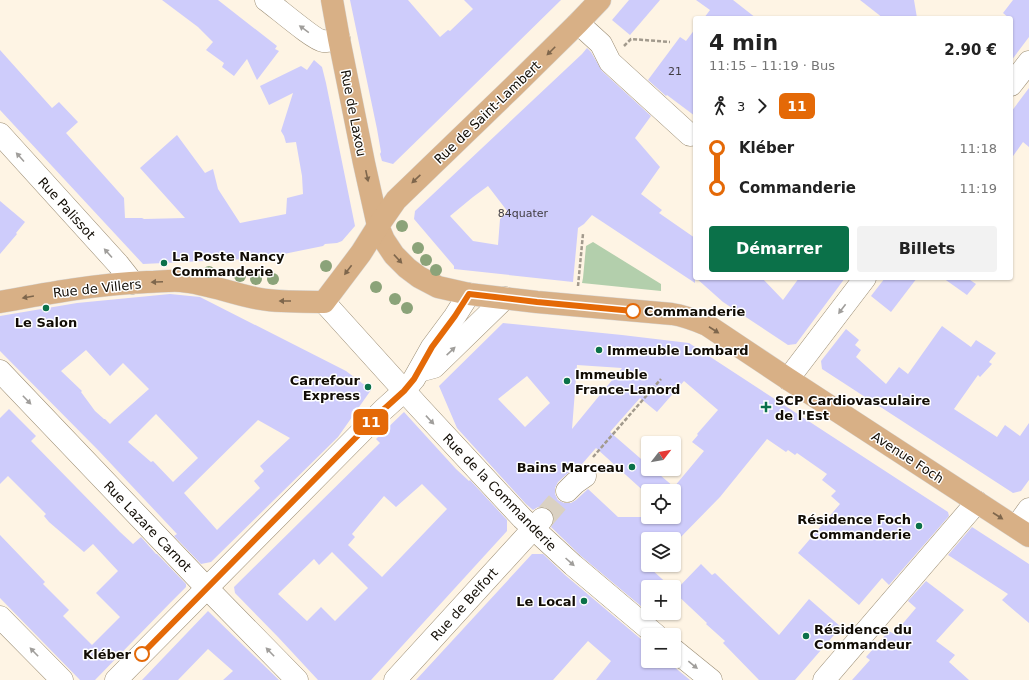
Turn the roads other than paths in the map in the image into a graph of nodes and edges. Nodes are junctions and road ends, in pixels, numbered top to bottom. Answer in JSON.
{"nodes":[{"id":1,"x":266,"y":0,"type":"edge"},
{"id":2,"x":332,"y":0,"type":"edge"},
{"id":3,"x":600,"y":0,"type":"edge"},
{"id":4,"x":578,"y":23,"type":"junction"},
{"id":5,"x":339,"y":39,"type":"junction"},
{"id":6,"x":1029,"y":62,"type":"edge"},
{"id":7,"x":1013,"y":83,"type":"edge"},
{"id":8,"x":0,"y":134,"type":"edge"},
{"id":9,"x":690,"y":135,"type":"dead end"},
{"id":10,"x":378,"y":226,"type":"junction"},
{"id":11,"x":863,"y":280,"type":"edge"},
{"id":12,"x":133,"y":283,"type":"junction"},
{"id":13,"x":469,"y":294,"type":"junction"},
{"id":14,"x":506,"y":298,"type":"junction"},
{"id":15,"x":0,"y":302,"type":"edge"},
{"id":16,"x":324,"y":302,"type":"junction"},
{"id":17,"x":419,"y":371,"type":"junction"},
{"id":18,"x":0,"y":372,"type":"edge"},
{"id":19,"x":788,"y":379,"type":"junction"},
{"id":20,"x":404,"y":391,"type":"junction"},
{"id":21,"x":585,"y":476,"type":"road end"},
{"id":22,"x":567,"y":491,"type":"tunnel mouth"},
{"id":23,"x":977,"y":502,"type":"junction"},
{"id":24,"x":1029,"y":510,"type":"edge"},
{"id":25,"x":538,"y":524,"type":"junction"},
{"id":26,"x":1023,"y":531,"type":"edge"},
{"id":27,"x":207,"y":588,"type":"junction"},
{"id":28,"x":0,"y":617,"type":"edge"},
{"id":29,"x":648,"y":628,"type":"edge"},
{"id":30,"x":681,"y":656,"type":"edge"},
{"id":31,"x":62,"y":680,"type":"edge"},
{"id":32,"x":116,"y":680,"type":"edge"},
{"id":33,"x":297,"y":680,"type":"edge"},
{"id":34,"x":395,"y":680,"type":"edge"},
{"id":35,"x":711,"y":680,"type":"edge"},
{"id":36,"x":824,"y":680,"type":"edge"}],
"edges":[{"from":5,"to":1,"type":"street","one_way":true},
{"from":2,"to":5,"type":"main road","name":"Rue de Laxou"},
{"from":3,"to":4,"type":"main road","name":"Rue de Saint-Lambert"},
{"from":4,"to":9,"type":"street"},
{"from":4,"to":10,"type":"main road","name":"Rue de Saint-Lambert","one_way":true},
{"from":5,"to":10,"type":"main road","name":"Rue de Laxou","one_way":true},
{"from":6,"to":7,"type":"street"},
{"from":12,"to":8,"type":"street","name":"Rue Palissot","one_way":true},
{"from":10,"to":13,"type":"main road","name":"Rue de Laxou","one_way":true},
{"from":10,"to":16,"type":"main road","name":"Rue de Saint-Lambert","one_way":true},
{"from":11,"to":19,"type":"street","one_way":true},
{"from":12,"to":15,"type":"main road","name":"Rue de Villers","one_way":true},
{"from":16,"to":12,"type":"main road","name":"Rue de Villers","one_way":true},
{"from":13,"to":14,"type":"main road","name":"Avenue Foch"},
{"from":13,"to":17,"type":"street"},
{"from":17,"to":14,"type":"street","one_way":true},
{"from":14,"to":19,"type":"main road","name":"Avenue Foch","one_way":true},
{"from":16,"to":20,"type":"street","name":"Rue de la Commanderie"},
{"from":17,"to":20,"type":"street"},
{"from":18,"to":27,"type":"street","name":"Rue Lazare Carnot","one_way":true},
{"from":19,"to":23,"type":"main road","name":"Avenue Foch"},
{"from":20,"to":25,"type":"street","name":"Rue de la Commanderie","one_way":true},
{"from":20,"to":27,"type":"street"},
{"from":21,"to":22,"type":"street"},
{"from":23,"to":26,"type":"main road","name":"Avenue Foch","one_way":true},
{"from":23,"to":36,"type":"street"},
{"from":24,"to":26,"type":"street"},
{"from":25,"to":29,"type":"street","name":"Rue de la Commanderie","one_way":true},
{"from":25,"to":34,"type":"street","name":"Rue de Belfort"},
{"from":27,"to":32,"type":"street"},
{"from":33,"to":27,"type":"street","name":"Rue Lazare Carnot","one_way":true},
{"from":31,"to":28,"type":"street","one_way":true},
{"from":30,"to":35,"type":"street","one_way":true}]}
